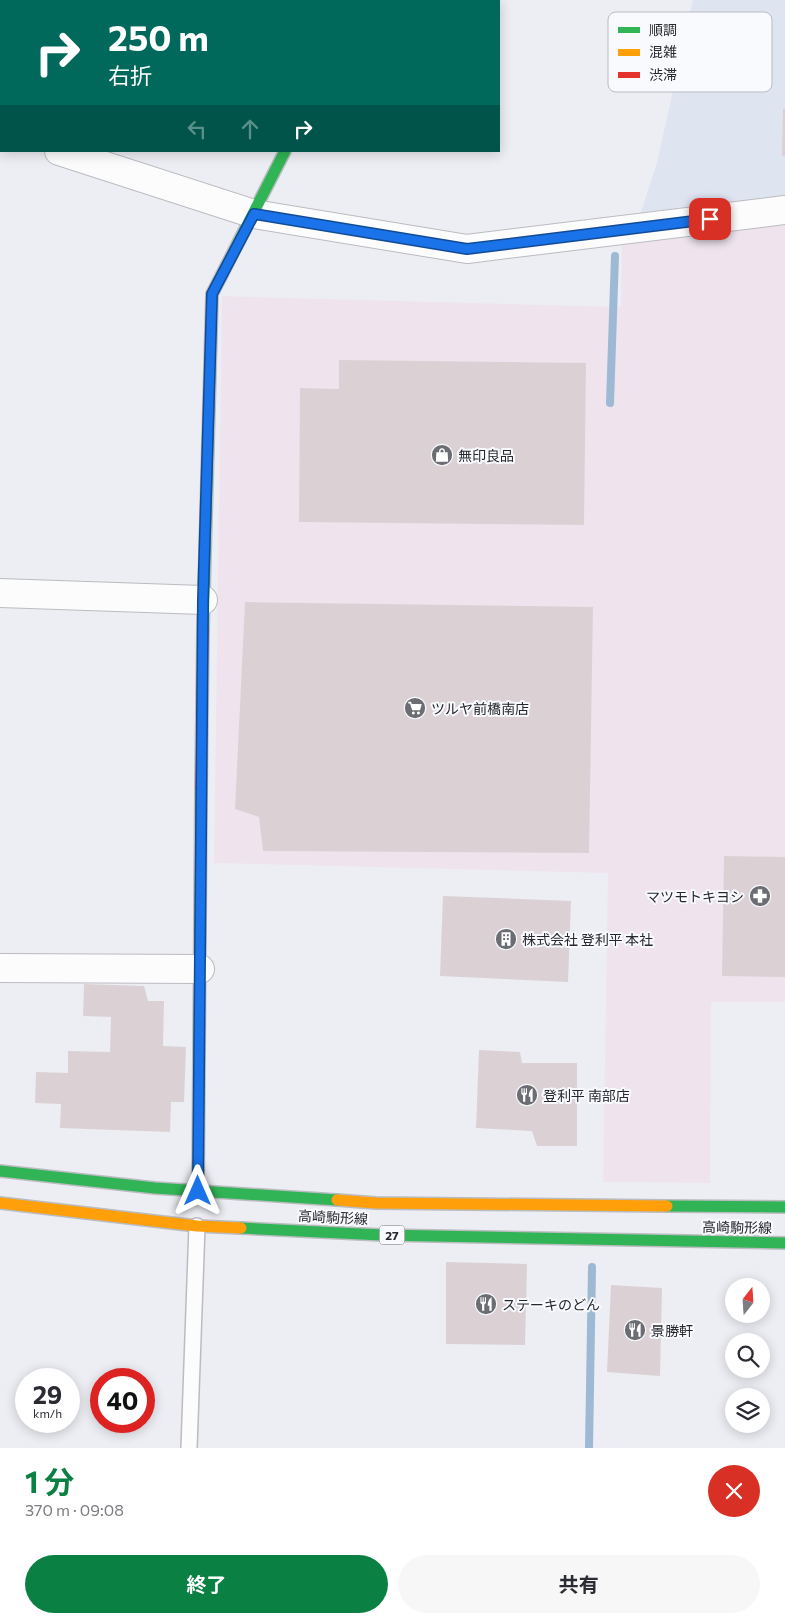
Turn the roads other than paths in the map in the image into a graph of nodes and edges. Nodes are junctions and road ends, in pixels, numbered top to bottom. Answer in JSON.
{"nodes":[{"id":1,"x":62,"y":152,"type":"edge"},
{"id":2,"x":285,"y":152,"type":"edge"},
{"id":3,"x":785,"y":210,"type":"edge"},
{"id":4,"x":254,"y":214,"type":"junction"},
{"id":5,"x":0,"y":593,"type":"edge"},
{"id":6,"x":203,"y":600,"type":"junction"},
{"id":7,"x":0,"y":968,"type":"edge"},
{"id":8,"x":200,"y":969,"type":"junction"},
{"id":9,"x":0,"y":1171,"type":"edge"},
{"id":10,"x":198,"y":1191,"type":"junction"},
{"id":11,"x":0,"y":1203,"type":"edge"},
{"id":12,"x":785,"y":1207,"type":"edge"},
{"id":13,"x":197,"y":1226,"type":"junction"},
{"id":14,"x":785,"y":1244,"type":"edge"},
{"id":15,"x":189,"y":1448,"type":"edge"}],
"edges":[{"from":1,"to":4,"type":"street"},
{"from":2,"to":4,"type":"main road"},
{"from":3,"to":4,"type":"street"},
{"from":4,"to":6,"type":"main road"},
{"from":5,"to":6,"type":"street"},
{"from":6,"to":8,"type":"main road"},
{"from":7,"to":8,"type":"street"},
{"from":8,"to":10,"type":"main road"},
{"from":9,"to":10,"type":"main road","name":"高崎駒形線"},
{"from":10,"to":12,"type":"main road","name":"高崎駒形線"},
{"from":11,"to":13,"type":"main road","name":"高崎駒形線","number":"27"},
{"from":13,"to":14,"type":"main road","name":"高崎駒形線","number":"27"},
{"from":13,"to":15,"type":"lane"}]}
